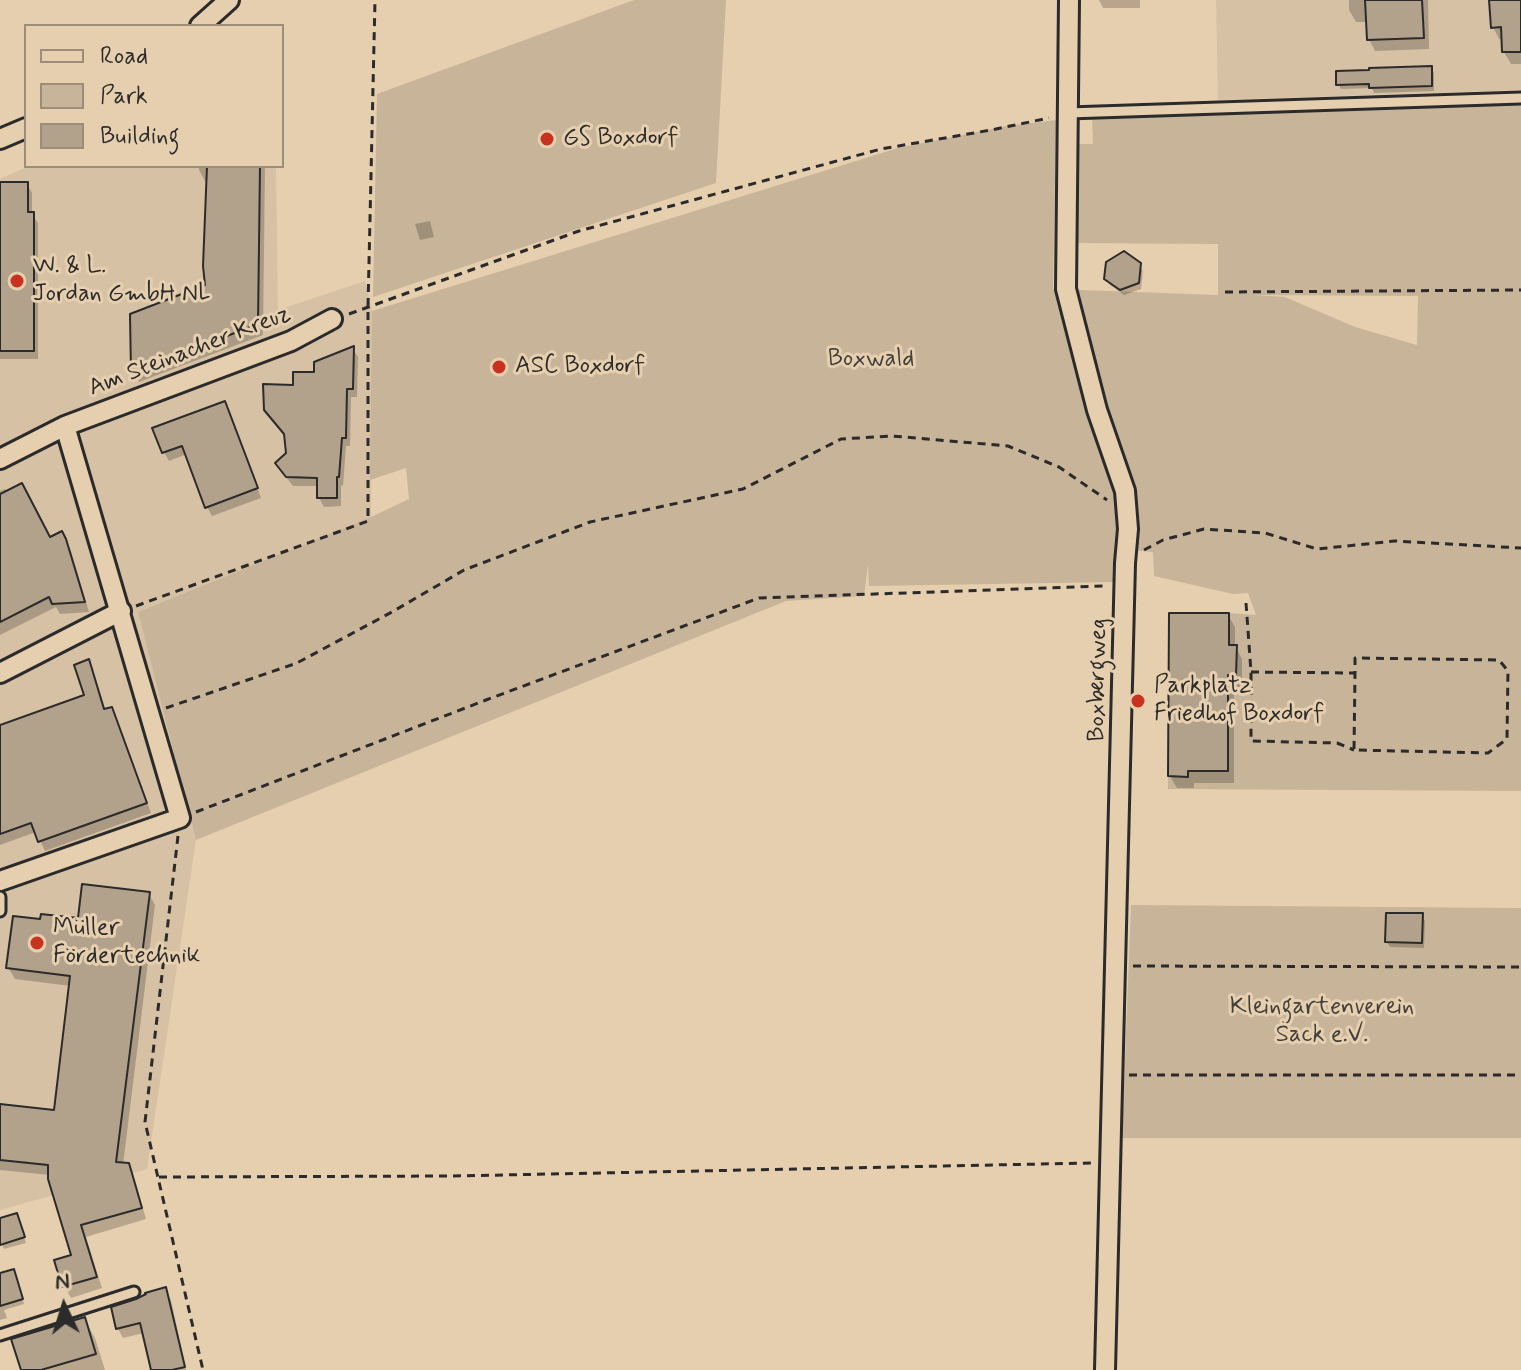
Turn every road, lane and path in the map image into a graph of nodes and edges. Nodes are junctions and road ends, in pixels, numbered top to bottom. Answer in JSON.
{"nodes":[{"id":1,"x":229,"y":0,"type":"edge"},
{"id":2,"x":375,"y":0,"type":"edge"},
{"id":3,"x":1069,"y":0,"type":"edge"},
{"id":4,"x":202,"y":24,"type":"edge"},
{"id":5,"x":1521,"y":98,"type":"edge"},
{"id":6,"x":1068,"y":113,"type":"junction"},
{"id":7,"x":24,"y":129,"type":"edge"},
{"id":8,"x":0,"y":139,"type":"edge"},
{"id":9,"x":1521,"y":290,"type":"edge"},
{"id":10,"x":1225,"y":292,"type":"dead end"},
{"id":11,"x":368,"y":307,"type":"junction"},
{"id":12,"x":332,"y":319,"type":"dead end"},
{"id":13,"x":65,"y":426,"type":"junction"},
{"id":14,"x":0,"y":459,"type":"edge"},
{"id":15,"x":1110,"y":501,"type":"dead end"},
{"id":16,"x":1521,"y":548,"type":"edge"},
{"id":17,"x":1126,"y":561,"type":"junction"},
{"id":18,"x":1125,"y":586,"type":"junction"},
{"id":19,"x":1246,"y":603,"type":"dead end"},
{"id":20,"x":121,"y":611,"type":"junction"},
{"id":21,"x":1251,"y":672,"type":"junction"},
{"id":22,"x":0,"y":673,"type":"edge"},
{"id":23,"x":1355,"y":673,"type":"junction"},
{"id":24,"x":149,"y":712,"type":"junction"},
{"id":25,"x":1354,"y":750,"type":"junction"},
{"id":26,"x":180,"y":818,"type":"junction"},
{"id":27,"x":0,"y":881,"type":"edge"},
{"id":28,"x":0,"y":897,"type":"edge"},
{"id":29,"x":0,"y":911,"type":"edge"},
{"id":30,"x":1129,"y":966,"type":"dead end"},
{"id":31,"x":1521,"y":967,"type":"edge"},
{"id":32,"x":1147,"y":1075,"type":"dead end"},
{"id":33,"x":1521,"y":1075,"type":"edge"},
{"id":34,"x":1111,"y":1163,"type":"junction"},
{"id":35,"x":159,"y":1177,"type":"junction"},
{"id":36,"x":134,"y":1292,"type":"dead end"},
{"id":37,"x":0,"y":1335,"type":"edge"},
{"id":38,"x":203,"y":1370,"type":"edge"},
{"id":39,"x":1105,"y":1370,"type":"edge"}],
"edges":[{"from":1,"to":4,"type":"street"},
{"from":2,"to":11,"type":"path"},
{"from":3,"to":6,"type":"street","name":"Boxbergweg"},
{"from":5,"to":6,"type":"lane"},
{"from":6,"to":11,"type":"path"},
{"from":6,"to":17,"type":"street","name":"Boxbergweg"},
{"from":7,"to":8,"type":"street"},
{"from":9,"to":10,"type":"path"},
{"from":11,"to":20,"type":"path"},
{"from":12,"to":13,"type":"street","name":"Am Steinacher Kreuz"},
{"from":13,"to":14,"type":"street","name":"Am Steinacher Kreuz"},
{"from":13,"to":20,"type":"street"},
{"from":15,"to":24,"type":"path"},
{"from":16,"to":17,"type":"path"},
{"from":17,"to":18,"type":"street","name":"Boxbergweg"},
{"from":18,"to":26,"type":"path"},
{"from":18,"to":34,"type":"street","name":"Boxbergweg"},
{"from":19,"to":21,"type":"path"},
{"from":20,"to":22,"type":"street"},
{"from":20,"to":24,"type":"street"},
{"from":21,"to":23,"type":"path"},
{"from":21,"to":25,"type":"path"},
{"from":23,"to":25,"type":"path"},
{"from":23,"to":25,"type":"path"},
{"from":24,"to":26,"type":"street"},
{"from":26,"to":27,"type":"street"},
{"from":26,"to":35,"type":"path"},
{"from":28,"to":29,"type":"lane"},
{"from":30,"to":31,"type":"path"},
{"from":32,"to":33,"type":"path"},
{"from":34,"to":35,"type":"path"},
{"from":34,"to":39,"type":"street","name":"Boxbergweg"},
{"from":35,"to":38,"type":"path"},
{"from":36,"to":37,"type":"lane"}]}
